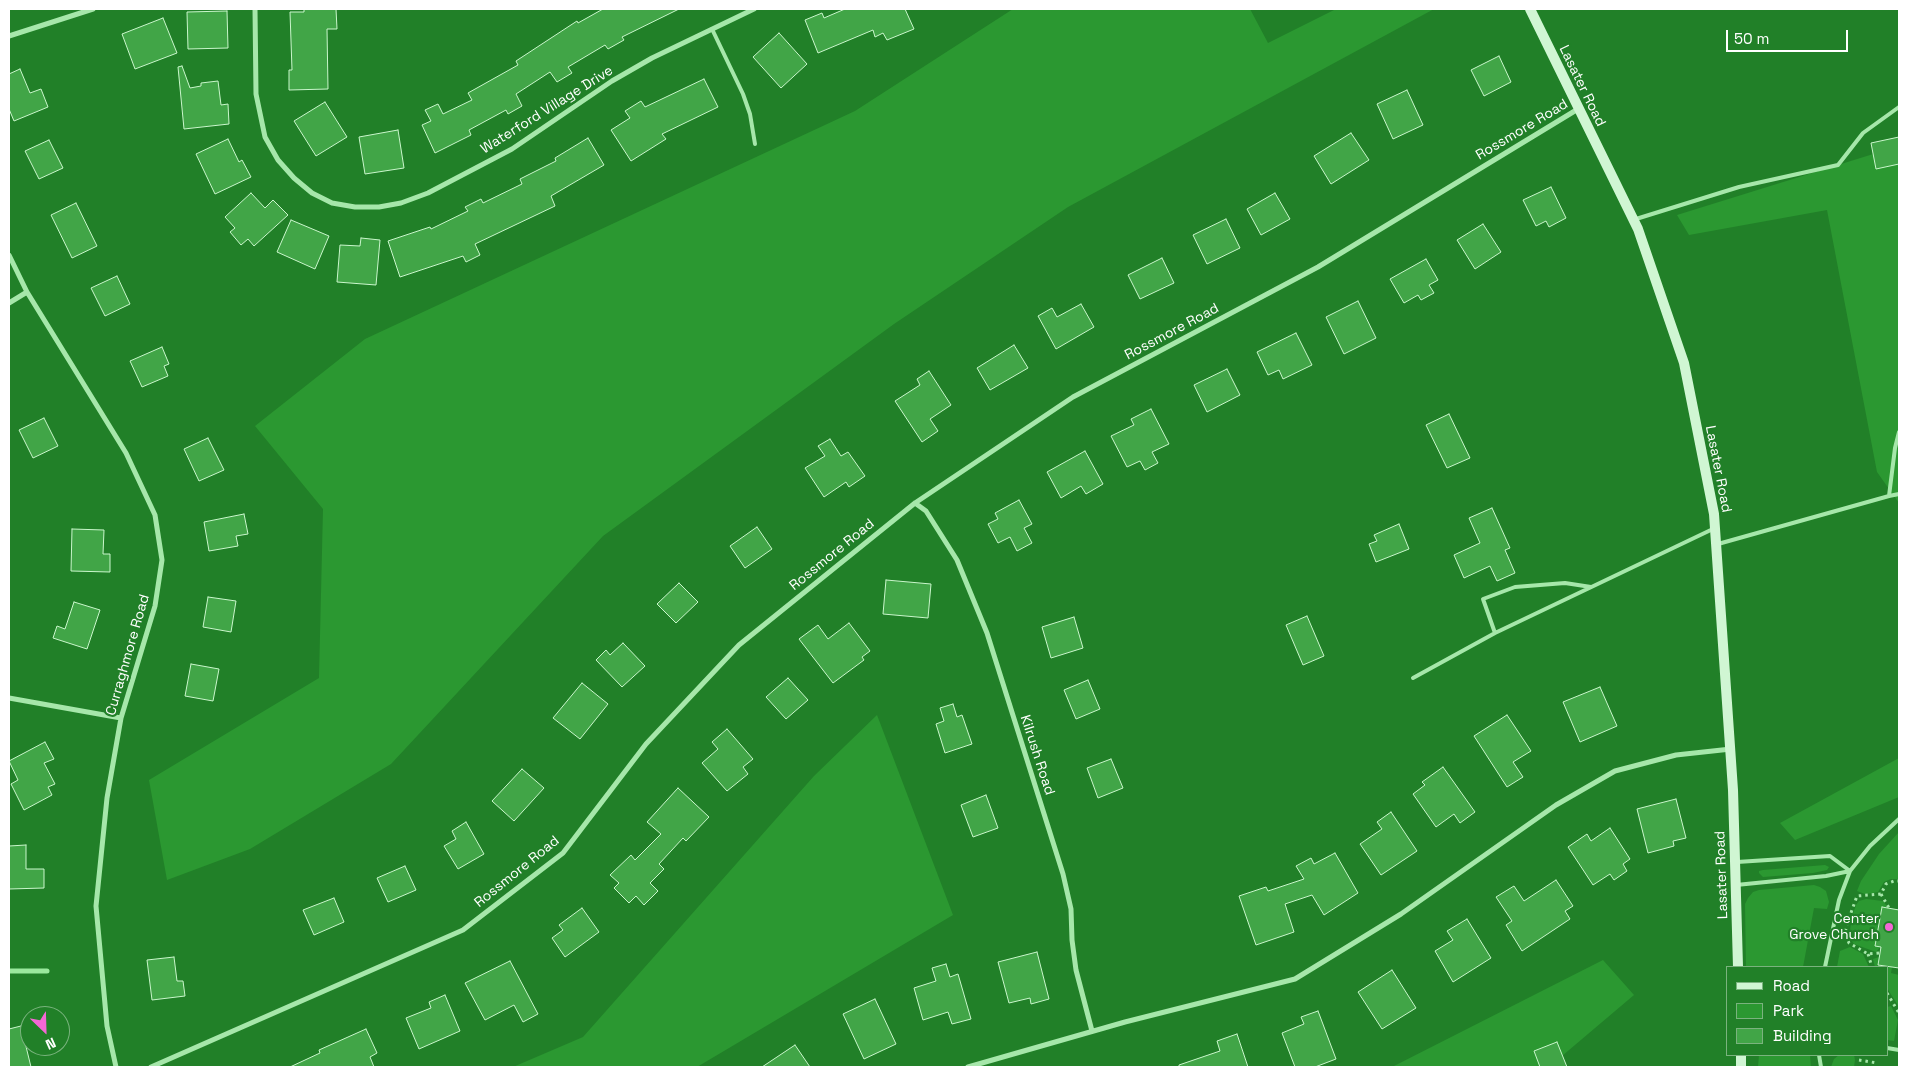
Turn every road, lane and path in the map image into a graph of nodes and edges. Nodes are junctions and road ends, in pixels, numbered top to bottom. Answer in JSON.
{"nodes":[{"id":1,"x":94,"y":9,"type":"edge"},
{"id":2,"x":255,"y":9,"type":"edge"},
{"id":3,"x":754,"y":9,"type":"edge"},
{"id":4,"x":1530,"y":9,"type":"edge"},
{"id":5,"x":712,"y":29,"type":"junction"},
{"id":6,"x":9,"y":36,"type":"edge"},
{"id":7,"x":1899,"y":107,"type":"edge"},
{"id":8,"x":1578,"y":109,"type":"junction"},
{"id":9,"x":755,"y":144,"type":"dead end"},
{"id":10,"x":1633,"y":220,"type":"junction"},
{"id":11,"x":9,"y":255,"type":"edge"},
{"id":12,"x":27,"y":292,"type":"junction"},
{"id":13,"x":9,"y":303,"type":"edge"},
{"id":14,"x":1899,"y":432,"type":"edge"},
{"id":15,"x":1899,"y":494,"type":"edge"},
{"id":16,"x":1889,"y":496,"type":"junction"},
{"id":17,"x":915,"y":503,"type":"junction"},
{"id":18,"x":1715,"y":528,"type":"junction"},
{"id":19,"x":1716,"y":544,"type":"junction"},
{"id":20,"x":1591,"y":587,"type":"junction"},
{"id":21,"x":1495,"y":633,"type":"junction"},
{"id":22,"x":1413,"y":678,"type":"dead end"},
{"id":23,"x":9,"y":698,"type":"edge"},
{"id":24,"x":121,"y":718,"type":"junction"},
{"id":25,"x":1731,"y":749,"type":"junction"},
{"id":26,"x":1899,"y":819,"type":"edge"},
{"id":27,"x":1735,"y":862,"type":"junction"},
{"id":28,"x":1850,"y":871,"type":"junction"},
{"id":29,"x":1899,"y":881,"type":"edge"},
{"id":30,"x":1736,"y":885,"type":"junction"},
{"id":31,"x":1881,"y":894,"type":"junction"},
{"id":32,"x":1889,"y":908,"type":"dead end"},
{"id":33,"x":1879,"y":953,"type":"dead end"},
{"id":34,"x":1868,"y":954,"type":"junction"},
{"id":35,"x":1738,"y":966,"type":"edge"},
{"id":36,"x":1825,"y":966,"type":"edge"},
{"id":37,"x":1872,"y":966,"type":"edge"},
{"id":38,"x":1888,"y":995,"type":"edge"},
{"id":39,"x":1892,"y":1001,"type":"junction"},
{"id":40,"x":1888,"y":1003,"type":"edge"},
{"id":41,"x":1899,"y":1013,"type":"edge"},
{"id":42,"x":1092,"y":1031,"type":"junction"},
{"id":43,"x":1859,"y":1060,"type":"dead end"},
{"id":44,"x":1877,"y":1063,"type":"dead end"},
{"id":45,"x":116,"y":1067,"type":"edge"},
{"id":46,"x":151,"y":1067,"type":"edge"},
{"id":47,"x":968,"y":1067,"type":"edge"}],
"edges":[{"from":1,"to":6,"type":"street"},
{"from":2,"to":5,"type":"street","name":"Waterford Village Drive"},
{"from":3,"to":5,"type":"street","name":"Waterford Village Drive"},
{"from":4,"to":8,"type":"street","name":"Lasater Road"},
{"from":5,"to":9,"type":"lane"},
{"from":7,"to":10,"type":"lane"},
{"from":8,"to":10,"type":"street","name":"Lasater Road"},
{"from":8,"to":17,"type":"street","name":"Rossmore Road"},
{"from":10,"to":18,"type":"street","name":"Lasater Road"},
{"from":11,"to":12,"type":"street","name":"Curraghmore Road"},
{"from":12,"to":13,"type":"street"},
{"from":12,"to":24,"type":"street","name":"Curraghmore Road"},
{"from":14,"to":16,"type":"lane"},
{"from":15,"to":16,"type":"lane"},
{"from":16,"to":19,"type":"lane"},
{"from":17,"to":42,"type":"street","name":"Kilrush Road"},
{"from":17,"to":46,"type":"street","name":"Rossmore Road"},
{"from":18,"to":19,"type":"street","name":"Lasater Road"},
{"from":18,"to":20,"type":"lane"},
{"from":19,"to":25,"type":"street","name":"Lasater Road"},
{"from":20,"to":21,"type":"lane"},
{"from":20,"to":21,"type":"lane"},
{"from":21,"to":22,"type":"lane"},
{"from":23,"to":24,"type":"street"},
{"from":24,"to":45,"type":"street","name":"Curraghmore Road"},
{"from":25,"to":27,"type":"street","name":"Lasater Road"},
{"from":25,"to":42,"type":"street"},
{"from":26,"to":28,"type":"lane"},
{"from":27,"to":28,"type":"lane"},
{"from":27,"to":30,"type":"street","name":"Lasater Road"},
{"from":28,"to":30,"type":"lane"},
{"from":28,"to":36,"type":"lane"},
{"from":29,"to":31,"type":"path"},
{"from":30,"to":35,"type":"street","name":"Lasater Road"},
{"from":31,"to":32,"type":"path"},
{"from":31,"to":34,"type":"path"},
{"from":33,"to":34,"type":"path"},
{"from":34,"to":37,"type":"path"},
{"from":38,"to":39,"type":"path"},
{"from":39,"to":40,"type":"path"},
{"from":39,"to":41,"type":"path"},
{"from":42,"to":47,"type":"street"},
{"from":43,"to":44,"type":"path"}]}
